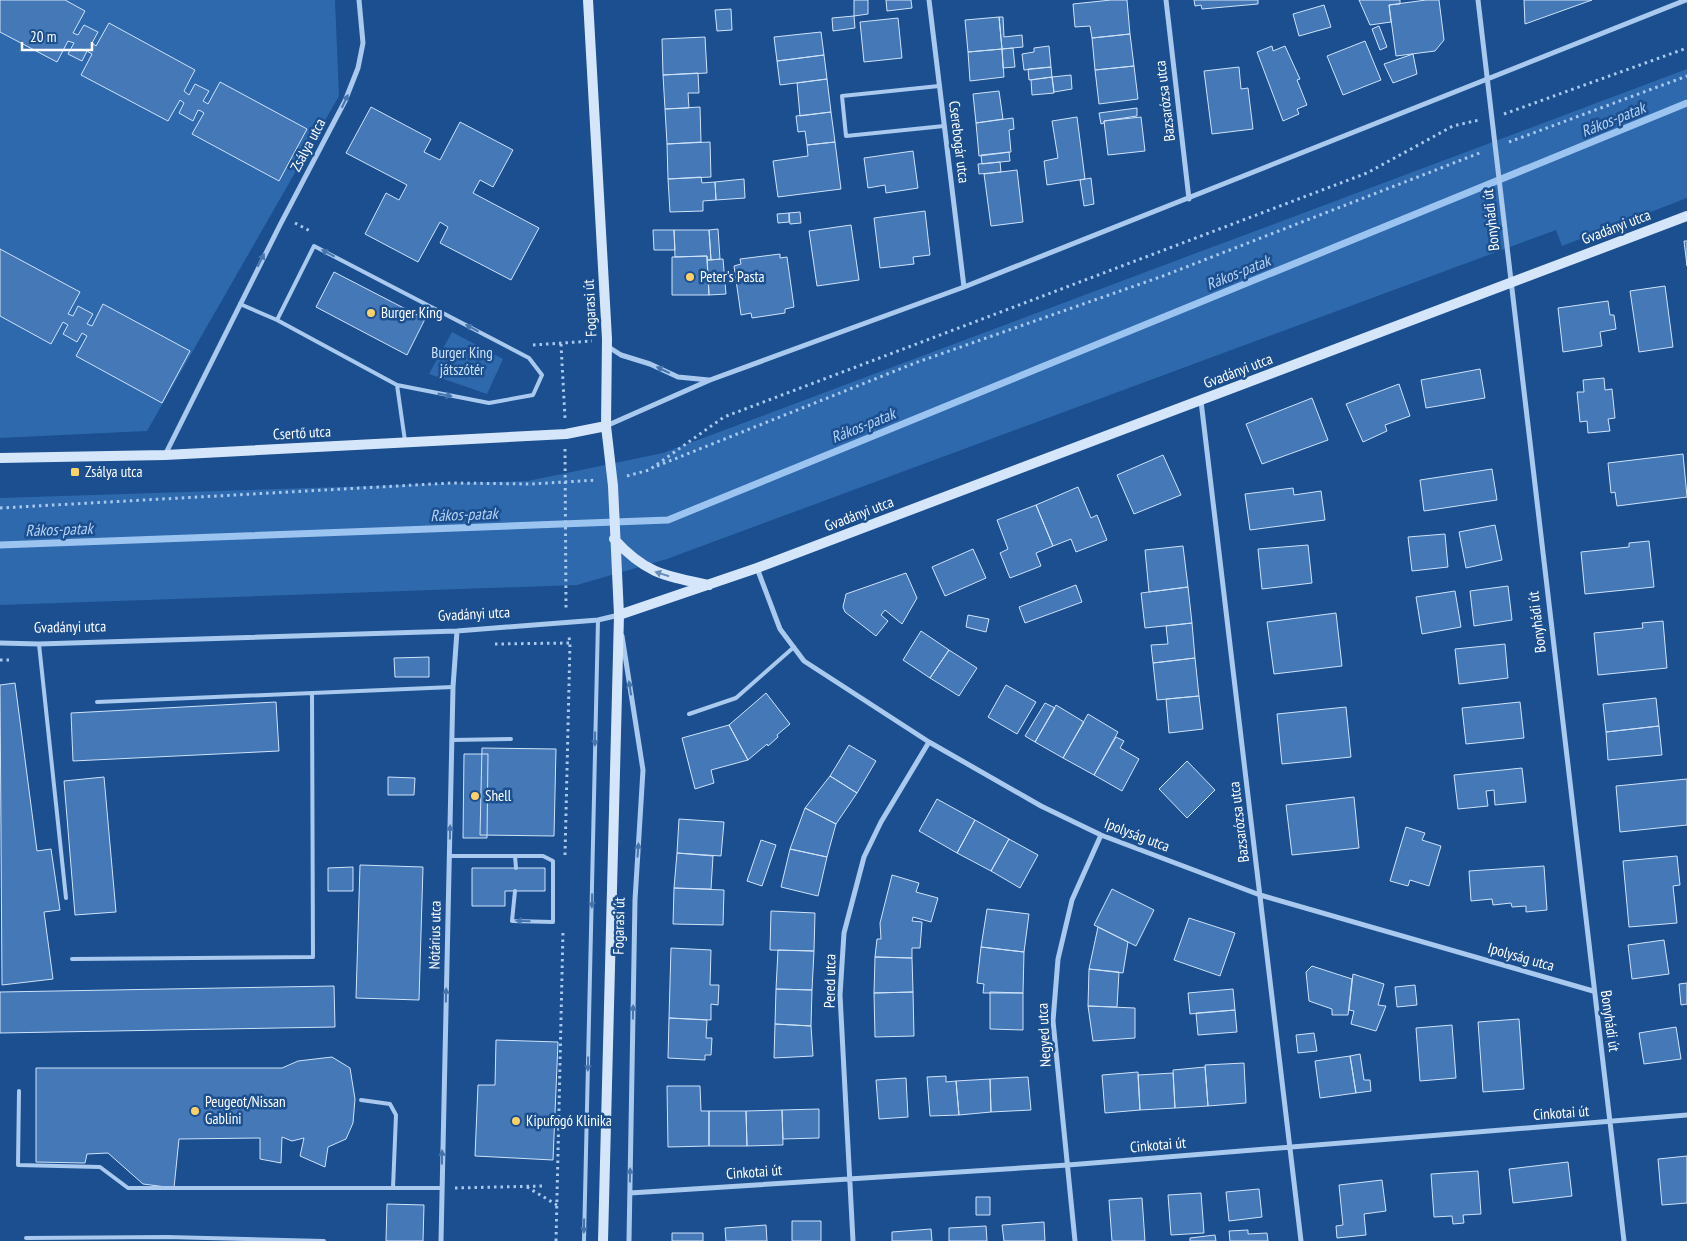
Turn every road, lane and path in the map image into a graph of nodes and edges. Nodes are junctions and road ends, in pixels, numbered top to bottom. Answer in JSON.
{"nodes":[{"id":1,"x":359,"y":0,"type":"edge"},
{"id":2,"x":588,"y":0,"type":"edge"},
{"id":3,"x":929,"y":0,"type":"edge"},
{"id":4,"x":1166,"y":0,"type":"edge"},
{"id":5,"x":1478,"y":0,"type":"edge"},
{"id":6,"x":1686,"y":0,"type":"edge"},
{"id":7,"x":1687,"y":76,"type":"edge"},
{"id":8,"x":1488,"y":80,"type":"junction"},
{"id":9,"x":939,"y":86,"type":"junction"},
{"id":10,"x":944,"y":126,"type":"junction"},
{"id":11,"x":1496,"y":147,"type":"junction"},
{"id":12,"x":1189,"y":199,"type":"junction"},
{"id":13,"x":1687,"y":216,"type":"edge"},
{"id":14,"x":284,"y":217,"type":"junction"},
{"id":15,"x":318,"y":235,"type":"dead end"},
{"id":16,"x":1510,"y":284,"type":"junction"},
{"id":17,"x":964,"y":287,"type":"junction"},
{"id":18,"x":239,"y":304,"type":"junction"},
{"id":19,"x":277,"y":320,"type":"junction"},
{"id":20,"x":607,"y":342,"type":"junction"},
{"id":21,"x":561,"y":344,"type":"junction"},
{"id":22,"x":528,"y":345,"type":"dead end"},
{"id":23,"x":710,"y":380,"type":"junction"},
{"id":24,"x":397,"y":386,"type":"junction"},
{"id":25,"x":1201,"y":401,"type":"junction"},
{"id":26,"x":606,"y":426,"type":"junction"},
{"id":27,"x":566,"y":434,"type":"junction"},
{"id":28,"x":405,"y":441,"type":"junction"},
{"id":29,"x":165,"y":455,"type":"junction"},
{"id":30,"x":0,"y":458,"type":"edge"},
{"id":31,"x":649,"y":470,"type":"dead end"},
{"id":32,"x":614,"y":539,"type":"junction"},
{"id":33,"x":757,"y":568,"type":"junction"},
{"id":34,"x":710,"y":585,"type":"junction"},
{"id":35,"x":619,"y":615,"type":"junction"},
{"id":36,"x":598,"y":620,"type":"junction"},
{"id":37,"x":566,"y":623,"type":"junction"},
{"id":38,"x":457,"y":631,"type":"junction"},
{"id":39,"x":0,"y":643,"type":"edge"},
{"id":40,"x":570,"y":643,"type":"dead end"},
{"id":41,"x":39,"y":644,"type":"junction"},
{"id":42,"x":794,"y":647,"type":"junction"},
{"id":43,"x":453,"y":687,"type":"junction"},
{"id":44,"x":312,"y":693,"type":"junction"},
{"id":45,"x":96,"y":702,"type":"dead end"},
{"id":46,"x":689,"y":714,"type":"dead end"},
{"id":47,"x":452,"y":740,"type":"junction"},
{"id":48,"x":511,"y":740,"type":"dead end"},
{"id":49,"x":929,"y":742,"type":"junction"},
{"id":50,"x":1101,"y":836,"type":"junction"},
{"id":51,"x":449,"y":856,"type":"junction"},
{"id":52,"x":515,"y":856,"type":"junction"},
{"id":53,"x":565,"y":858,"type":"dead end"},
{"id":54,"x":516,"y":868,"type":"dead end"},
{"id":55,"x":514,"y":891,"type":"dead end"},
{"id":56,"x":1260,"y":895,"type":"junction"},
{"id":57,"x":66,"y":898,"type":"dead end"},
{"id":58,"x":564,"y":927,"type":"dead end"},
{"id":59,"x":72,"y":959,"type":"dead end"},
{"id":60,"x":1593,"y":991,"type":"junction"},
{"id":61,"x":19,"y":1091,"type":"dead end"},
{"id":62,"x":361,"y":1100,"type":"dead end"},
{"id":63,"x":1687,"y":1115,"type":"edge"},
{"id":64,"x":1612,"y":1122,"type":"junction"},
{"id":65,"x":1290,"y":1147,"type":"junction"},
{"id":66,"x":1068,"y":1165,"type":"junction"},
{"id":67,"x":850,"y":1178,"type":"junction"},
{"id":68,"x":526,"y":1186,"type":"junction"},
{"id":69,"x":542,"y":1186,"type":"dead end"},
{"id":70,"x":393,"y":1188,"type":"junction"},
{"id":71,"x":442,"y":1188,"type":"junction"},
{"id":72,"x":630,"y":1193,"type":"junction"},
{"id":73,"x":556,"y":1204,"type":"junction"},
{"id":74,"x":26,"y":1238,"type":"dead end"},
{"id":75,"x":167,"y":1239,"type":"edge"},
{"id":76,"x":324,"y":1241,"type":"edge"},
{"id":77,"x":441,"y":1241,"type":"edge"},
{"id":78,"x":556,"y":1241,"type":"edge"},
{"id":79,"x":584,"y":1241,"type":"edge"},
{"id":80,"x":603,"y":1241,"type":"edge"},
{"id":81,"x":629,"y":1241,"type":"edge"},
{"id":82,"x":853,"y":1241,"type":"edge"},
{"id":83,"x":1075,"y":1241,"type":"edge"},
{"id":84,"x":1301,"y":1241,"type":"edge"},
{"id":85,"x":1624,"y":1241,"type":"edge"}],
"edges":[{"from":14,"to":1,"type":"street","name":"Zsálya utca","one_way":true},
{"from":2,"to":20,"type":"street","name":"Fogarasi út"},
{"from":3,"to":9,"type":"street","name":"Cserebogár utca"},
{"from":4,"to":12,"type":"street","name":"Bazsarózsa utca"},
{"from":5,"to":8,"type":"street","name":"Bonyhádi út"},
{"from":6,"to":8,"type":"street"},
{"from":7,"to":11,"type":"path"},
{"from":8,"to":11,"type":"street","name":"Bonyhádi út"},
{"from":8,"to":12,"type":"street"},
{"from":9,"to":10,"type":"street","name":"Cserebogár utca"},
{"from":9,"to":10,"type":"lane"},
{"from":10,"to":17,"type":"street","name":"Cserebogár utca"},
{"from":11,"to":16,"type":"street","name":"Bonyhádi út"},
{"from":11,"to":31,"type":"path"},
{"from":12,"to":17,"type":"street"},
{"from":13,"to":16,"type":"street","name":"Gvadányi utca"},
{"from":14,"to":15,"type":"path"},
{"from":18,"to":14,"type":"street","name":"Zsálya utca","one_way":true},
{"from":16,"to":25,"type":"street","name":"Gvadányi utca"},
{"from":16,"to":60,"type":"street","name":"Bonyhádi út"},
{"from":17,"to":23,"type":"street"},
{"from":18,"to":19,"type":"lane"},
{"from":18,"to":29,"type":"street","name":"Zsálya utca"},
{"from":19,"to":24,"type":"lane"},
{"from":24,"to":19,"type":"lane","one_way":true},
{"from":20,"to":21,"type":"path"},
{"from":23,"to":20,"type":"street","one_way":true},
{"from":20,"to":26,"type":"street","name":"Fogarasi út"},
{"from":21,"to":22,"type":"path"},
{"from":21,"to":27,"type":"path"},
{"from":23,"to":26,"type":"street"},
{"from":24,"to":28,"type":"lane"},
{"from":25,"to":33,"type":"street","name":"Gvadányi utca"},
{"from":25,"to":56,"type":"street","name":"Bazsarózsa utca"},
{"from":26,"to":27,"type":"street","name":"Csertő utca"},
{"from":26,"to":32,"type":"street","name":"Fogarasi út"},
{"from":27,"to":28,"type":"street","name":"Csertő utca"},
{"from":27,"to":37,"type":"path"},
{"from":28,"to":29,"type":"street","name":"Csertő utca"},
{"from":29,"to":30,"type":"street","name":"Csertő utca"},
{"from":34,"to":32,"type":"street","one_way":true},
{"from":32,"to":35,"type":"street","name":"Fogarasi út"},
{"from":33,"to":34,"type":"street","name":"Gvadányi utca"},
{"from":33,"to":42,"type":"street","name":"Ipolyság utca"},
{"from":34,"to":35,"type":"street","name":"Gvadányi utca"},
{"from":35,"to":36,"type":"street","name":"Gvadányi utca"},
{"from":72,"to":35,"type":"street","name":"Fogarasi út","one_way":true},
{"from":35,"to":80,"type":"street","name":"Fogarasi út"},
{"from":36,"to":37,"type":"street","name":"Gvadányi utca"},
{"from":36,"to":79,"type":"lane","one_way":true},
{"from":37,"to":38,"type":"street","name":"Gvadányi utca"},
{"from":38,"to":41,"type":"street","name":"Gvadányi utca"},
{"from":38,"to":43,"type":"street","name":"Nótárius utca"},
{"from":39,"to":41,"type":"street","name":"Gvadányi utca"},
{"from":40,"to":53,"type":"path"},
{"from":41,"to":57,"type":"lane"},
{"from":42,"to":46,"type":"lane"},
{"from":42,"to":49,"type":"street","name":"Ipolyság utca"},
{"from":43,"to":44,"type":"lane"},
{"from":43,"to":47,"type":"street","name":"Nótárius utca"},
{"from":44,"to":45,"type":"lane"},
{"from":44,"to":59,"type":"lane"},
{"from":47,"to":48,"type":"lane"},
{"from":51,"to":47,"type":"street","name":"Nótárius utca","one_way":true},
{"from":49,"to":50,"type":"street","name":"Ipolyság utca"},
{"from":49,"to":67,"type":"street","name":"Pered utca"},
{"from":50,"to":56,"type":"street","name":"Ipolyság utca"},
{"from":50,"to":66,"type":"street","name":"Negyed utca"},
{"from":51,"to":52,"type":"lane"},
{"from":71,"to":51,"type":"street","name":"Nótárius utca","one_way":true},
{"from":52,"to":54,"type":"lane"},
{"from":52,"to":55,"type":"lane","one_way":true},
{"from":56,"to":60,"type":"street","name":"Ipolyság utca"},
{"from":56,"to":65,"type":"street","name":"Bazsarózsa utca"},
{"from":58,"to":73,"type":"path"},
{"from":60,"to":64,"type":"street","name":"Bonyhádi út"},
{"from":61,"to":70,"type":"lane"},
{"from":62,"to":70,"type":"lane"},
{"from":63,"to":64,"type":"street","name":"Cinkotai út"},
{"from":64,"to":65,"type":"street","name":"Cinkotai út"},
{"from":64,"to":85,"type":"street","name":"Bonyhádi út"},
{"from":65,"to":66,"type":"street","name":"Cinkotai út"},
{"from":65,"to":84,"type":"street","name":"Bazsarózsa utca"},
{"from":66,"to":67,"type":"street","name":"Cinkotai út"},
{"from":66,"to":83,"type":"street","name":"Negyed utca"},
{"from":67,"to":72,"type":"street","name":"Cinkotai út"},
{"from":67,"to":82,"type":"street","name":"Pered utca"},
{"from":68,"to":69,"type":"path"},
{"from":68,"to":71,"type":"path"},
{"from":68,"to":73,"type":"path"},
{"from":70,"to":71,"type":"lane"},
{"from":71,"to":77,"type":"street","name":"Nótárius utca"},
{"from":72,"to":81,"type":"street","name":"Fogarasi út"},
{"from":73,"to":78,"type":"path"},
{"from":74,"to":75,"type":"lane"},
{"from":75,"to":76,"type":"lane"}]}
